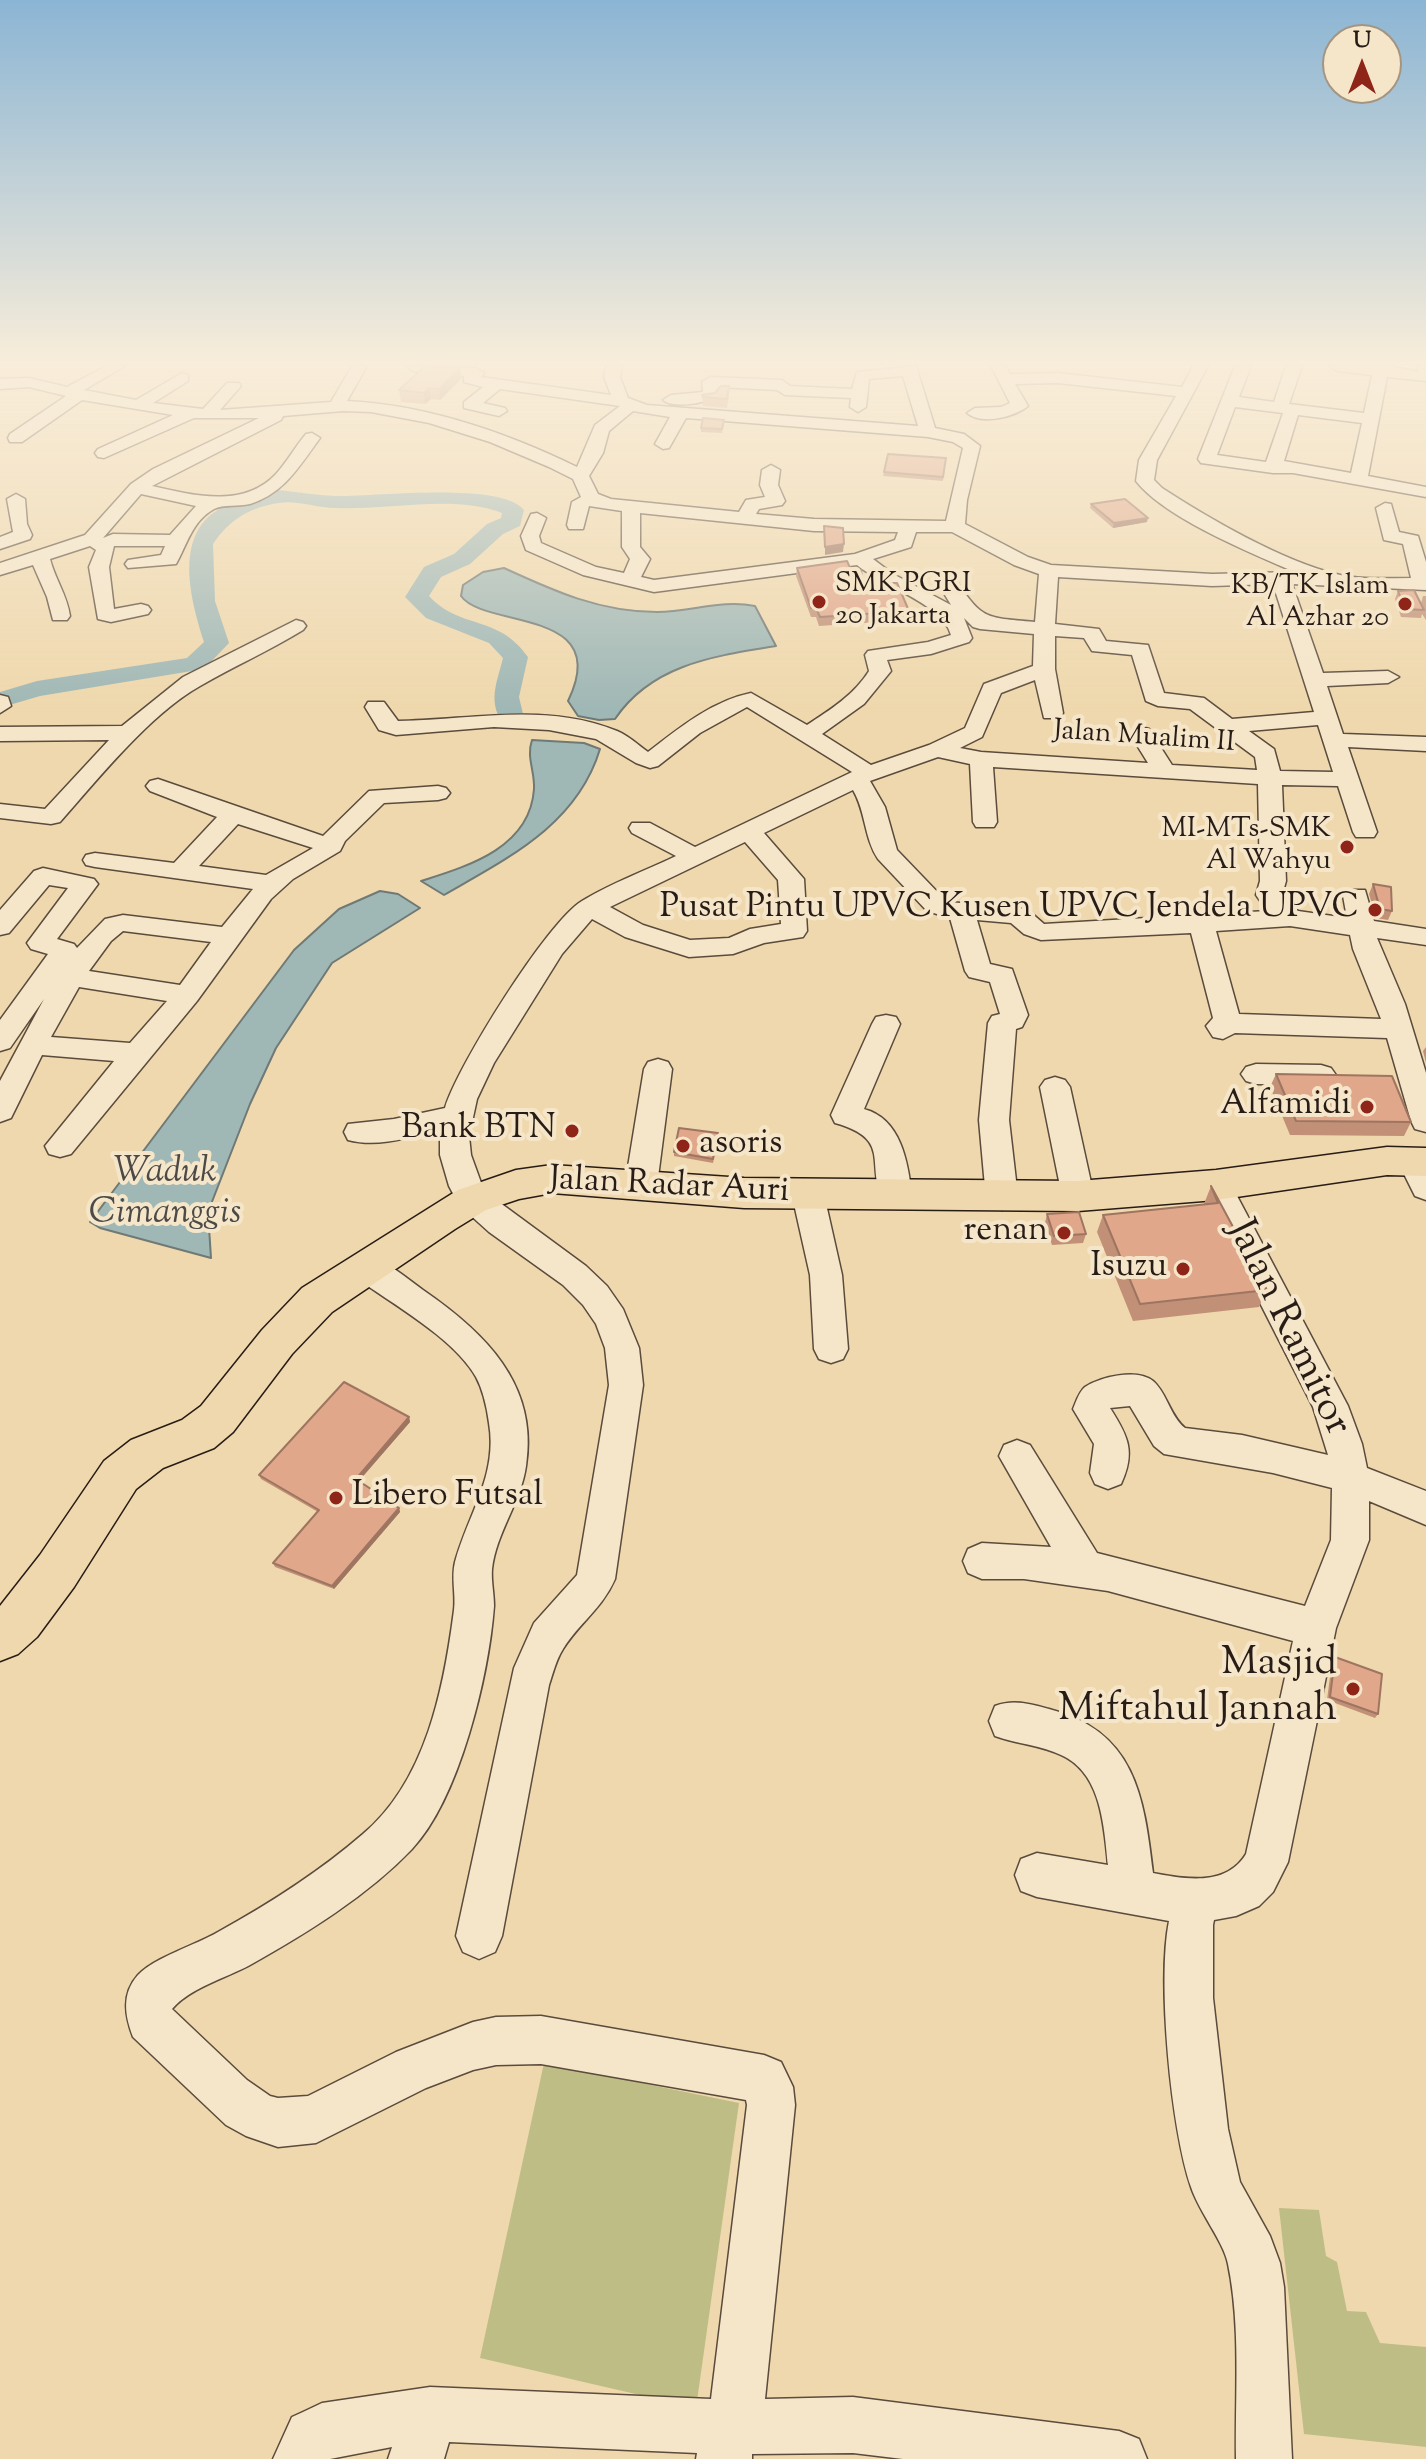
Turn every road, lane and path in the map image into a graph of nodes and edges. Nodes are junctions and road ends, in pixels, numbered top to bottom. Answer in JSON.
{"nodes":[{"id":1,"x":147,"y":481,"type":"edge"},
{"id":2,"x":277,"y":481,"type":"edge"},
{"id":3,"x":583,"y":481,"type":"edge"},
{"id":4,"x":770,"y":481,"type":"edge"},
{"id":5,"x":965,"y":481,"type":"edge"},
{"id":6,"x":1145,"y":481,"type":"edge"},
{"id":7,"x":1364,"y":481,"type":"edge"},
{"id":8,"x":137,"y":488,"type":"junction"},
{"id":9,"x":1426,"y":492,"type":"edge"},
{"id":10,"x":16,"y":499,"type":"dead end"},
{"id":11,"x":593,"y":500,"type":"junction"},
{"id":12,"x":210,"y":503,"type":"junction"},
{"id":13,"x":631,"y":507,"type":"junction"},
{"id":14,"x":1385,"y":508,"type":"dead end"},
{"id":15,"x":537,"y":518,"type":"dead end"},
{"id":16,"x":744,"y":520,"type":"junction"},
{"id":17,"x":576,"y":525,"type":"dead end"},
{"id":18,"x":956,"y":527,"type":"junction"},
{"id":19,"x":908,"y":528,"type":"junction"},
{"id":20,"x":102,"y":540,"type":"junction"},
{"id":21,"x":175,"y":541,"type":"junction"},
{"id":22,"x":0,"y":543,"type":"edge"},
{"id":23,"x":40,"y":554,"type":"junction"},
{"id":24,"x":135,"y":564,"type":"dead end"},
{"id":25,"x":3,"y":565,"type":"edge"},
{"id":26,"x":871,"y":567,"type":"junction"},
{"id":27,"x":1049,"y":571,"type":"junction"},
{"id":28,"x":1326,"y":577,"type":"junction"},
{"id":29,"x":946,"y":580,"type":"dead end"},
{"id":30,"x":1281,"y":580,"type":"junction"},
{"id":31,"x":629,"y":582,"type":"junction"},
{"id":32,"x":1424,"y":584,"type":"edge"},
{"id":33,"x":141,"y":610,"type":"dead end"},
{"id":34,"x":60,"y":616,"type":"dead end"},
{"id":35,"x":296,"y":626,"type":"dead end"},
{"id":36,"x":1044,"y":628,"type":"junction"},
{"id":37,"x":1044,"y":669,"type":"junction"},
{"id":38,"x":1388,"y":677,"type":"dead end"},
{"id":39,"x":1314,"y":680,"type":"junction"},
{"id":40,"x":376,"y":707,"type":"dead end"},
{"id":41,"x":1052,"y":713,"type":"dead end"},
{"id":42,"x":1329,"y":718,"type":"junction"},
{"id":43,"x":1233,"y":725,"type":"junction"},
{"id":44,"x":128,"y":733,"type":"junction"},
{"id":45,"x":0,"y":734,"type":"edge"},
{"id":46,"x":1141,"y":734,"type":"dead end"},
{"id":47,"x":806,"y":735,"type":"junction"},
{"id":48,"x":1336,"y":740,"type":"junction"},
{"id":49,"x":1426,"y":744,"type":"edge"},
{"id":50,"x":937,"y":750,"type":"junction"},
{"id":51,"x":981,"y":759,"type":"junction"},
{"id":52,"x":1164,"y":771,"type":"junction"},
{"id":53,"x":863,"y":776,"type":"junction"},
{"id":54,"x":1270,"y":778,"type":"junction"},
{"id":55,"x":1348,"y":779,"type":"junction"},
{"id":56,"x":158,"y":786,"type":"dead end"},
{"id":57,"x":438,"y":793,"type":"dead end"},
{"id":58,"x":0,"y":811,"type":"edge"},
{"id":59,"x":233,"y":815,"type":"junction"},
{"id":60,"x":985,"y":822,"type":"dead end"},
{"id":61,"x":641,"y":828,"type":"dead end"},
{"id":62,"x":749,"y":831,"type":"junction"},
{"id":63,"x":1365,"y":832,"type":"dead end"},
{"id":64,"x":331,"y":846,"type":"junction"},
{"id":65,"x":693,"y":857,"type":"junction"},
{"id":66,"x":95,"y":860,"type":"dead end"},
{"id":67,"x":176,"y":868,"type":"junction"},
{"id":68,"x":277,"y":880,"type":"junction"},
{"id":69,"x":1356,"y":896,"type":"dead end"},
{"id":70,"x":590,"y":907,"type":"junction"},
{"id":71,"x":961,"y":911,"type":"junction"},
{"id":72,"x":1290,"y":918,"type":"junction"},
{"id":73,"x":1201,"y":923,"type":"junction"},
{"id":74,"x":0,"y":927,"type":"edge"},
{"id":75,"x":1360,"y":927,"type":"junction"},
{"id":76,"x":229,"y":936,"type":"junction"},
{"id":77,"x":1426,"y":937,"type":"edge"},
{"id":78,"x":72,"y":977,"type":"junction"},
{"id":79,"x":187,"y":995,"type":"junction"},
{"id":80,"x":886,"y":1024,"type":"dead end"},
{"id":81,"x":1398,"y":1029,"type":"junction"},
{"id":82,"x":0,"y":1041,"type":"edge"},
{"id":83,"x":137,"y":1053,"type":"junction"},
{"id":84,"x":18,"y":1060,"type":"edge"},
{"id":85,"x":658,"y":1069,"type":"dead end"},
{"id":86,"x":1256,"y":1074,"type":"dead end"},
{"id":87,"x":1345,"y":1076,"type":"edge"},
{"id":88,"x":1055,"y":1087,"type":"dead end"},
{"id":89,"x":0,"y":1111,"type":"edge"},
{"id":90,"x":457,"y":1116,"type":"junction"},
{"id":91,"x":1426,"y":1121,"type":"edge"},
{"id":92,"x":359,"y":1132,"type":"dead end"},
{"id":93,"x":60,"y":1146,"type":"dead end"},
{"id":94,"x":1421,"y":1170,"type":"edge"},
{"id":95,"x":641,"y":1185,"type":"junction"},
{"id":96,"x":1216,"y":1185,"type":"junction"},
{"id":97,"x":808,"y":1195,"type":"junction"},
{"id":98,"x":896,"y":1196,"type":"junction"},
{"id":99,"x":1078,"y":1196,"type":"junction"},
{"id":100,"x":1002,"y":1198,"type":"junction"},
{"id":101,"x":472,"y":1200,"type":"junction"},
{"id":102,"x":367,"y":1268,"type":"junction"},
{"id":103,"x":831,"y":1349,"type":"dead end"},
{"id":104,"x":1017,"y":1456,"type":"dead end"},
{"id":105,"x":1108,"y":1473,"type":"dead end"},
{"id":106,"x":1350,"y":1477,"type":"junction"},
{"id":107,"x":1426,"y":1508,"type":"edge"},
{"id":108,"x":982,"y":1561,"type":"dead end"},
{"id":109,"x":1084,"y":1567,"type":"junction"},
{"id":110,"x":1316,"y":1628,"type":"junction"},
{"id":111,"x":0,"y":1637,"type":"edge"},
{"id":112,"x":1010,"y":1721,"type":"dead end"},
{"id":113,"x":1037,"y":1875,"type":"dead end"},
{"id":114,"x":1133,"y":1893,"type":"junction"},
{"id":115,"x":1196,"y":1903,"type":"junction"},
{"id":116,"x":479,"y":1936,"type":"dead end"},
{"id":117,"x":423,"y":2436,"type":"edge"},
{"id":118,"x":731,"y":2438,"type":"edge"},
{"id":119,"x":301,"y":2459,"type":"edge"},
{"id":120,"x":1119,"y":2459,"type":"edge"},
{"id":121,"x":1264,"y":2459,"type":"edge"}],
"edges":[{"from":1,"to":8,"type":"street"},
{"from":2,"to":12,"type":"street"},
{"from":3,"to":11,"type":"street"},
{"from":4,"to":16,"type":"street"},
{"from":5,"to":18,"type":"street"},
{"from":6,"to":28,"type":"street"},
{"from":7,"to":9,"type":"street"},
{"from":8,"to":12,"type":"street"},
{"from":8,"to":20,"type":"street"},
{"from":10,"to":22,"type":"street"},
{"from":11,"to":13,"type":"street"},
{"from":11,"to":17,"type":"street"},
{"from":12,"to":21,"type":"street"},
{"from":13,"to":16,"type":"street"},
{"from":13,"to":31,"type":"street"},
{"from":14,"to":32,"type":"street"},
{"from":15,"to":31,"type":"street"},
{"from":16,"to":19,"type":"street"},
{"from":18,"to":19,"type":"street"},
{"from":18,"to":27,"type":"street"},
{"from":19,"to":26,"type":"street"},
{"from":20,"to":21,"type":"street"},
{"from":20,"to":23,"type":"street"},
{"from":20,"to":33,"type":"street"},
{"from":21,"to":24,"type":"street"},
{"from":23,"to":25,"type":"street"},
{"from":23,"to":34,"type":"street"},
{"from":26,"to":31,"type":"street"},
{"from":26,"to":47,"type":"street"},
{"from":27,"to":30,"type":"street"},
{"from":27,"to":36,"type":"street"},
{"from":28,"to":30,"type":"street"},
{"from":28,"to":32,"type":"street"},
{"from":29,"to":36,"type":"street"},
{"from":30,"to":39,"type":"street"},
{"from":35,"to":44,"type":"street"},
{"from":36,"to":37,"type":"street"},
{"from":36,"to":43,"type":"street"},
{"from":37,"to":41,"type":"street"},
{"from":37,"to":50,"type":"street"},
{"from":38,"to":39,"type":"street"},
{"from":39,"to":42,"type":"street"},
{"from":40,"to":47,"type":"street"},
{"from":42,"to":43,"type":"street"},
{"from":42,"to":48,"type":"street"},
{"from":43,"to":54,"type":"street"},
{"from":44,"to":45,"type":"street"},
{"from":44,"to":58,"type":"street"},
{"from":46,"to":52,"type":"street"},
{"from":47,"to":53,"type":"street"},
{"from":48,"to":49,"type":"street"},
{"from":48,"to":55,"type":"street"},
{"from":50,"to":51,"type":"street","name":"Jalan Mualim II"},
{"from":50,"to":53,"type":"street"},
{"from":51,"to":52,"type":"street","name":"Jalan Mualim II"},
{"from":51,"to":60,"type":"street"},
{"from":52,"to":54,"type":"street","name":"Jalan Mualim II"},
{"from":53,"to":62,"type":"street"},
{"from":53,"to":71,"type":"street"},
{"from":54,"to":55,"type":"street","name":"Jalan Mualim II"},
{"from":54,"to":72,"type":"street"},
{"from":55,"to":63,"type":"street"},
{"from":56,"to":59,"type":"street"},
{"from":57,"to":64,"type":"street"},
{"from":59,"to":64,"type":"street"},
{"from":59,"to":67,"type":"street"},
{"from":61,"to":65,"type":"street"},
{"from":62,"to":65,"type":"street"},
{"from":62,"to":70,"type":"street"},
{"from":64,"to":68,"type":"street"},
{"from":65,"to":70,"type":"street"},
{"from":66,"to":67,"type":"street"},
{"from":67,"to":68,"type":"street"},
{"from":68,"to":76,"type":"street"},
{"from":69,"to":75,"type":"street"},
{"from":70,"to":90,"type":"street"},
{"from":71,"to":73,"type":"street"},
{"from":71,"to":100,"type":"street"},
{"from":72,"to":73,"type":"street"},
{"from":72,"to":75,"type":"street"},
{"from":73,"to":81,"type":"street"},
{"from":74,"to":82,"type":"street"},
{"from":75,"to":77,"type":"street"},
{"from":75,"to":81,"type":"street"},
{"from":76,"to":78,"type":"street"},
{"from":76,"to":79,"type":"street"},
{"from":78,"to":79,"type":"street"},
{"from":78,"to":84,"type":"street"},
{"from":79,"to":83,"type":"street"},
{"from":80,"to":98,"type":"street"},
{"from":81,"to":91,"type":"street"},
{"from":83,"to":84,"type":"street"},
{"from":83,"to":93,"type":"street"},
{"from":84,"to":89,"type":"street"},
{"from":85,"to":95,"type":"street"},
{"from":86,"to":87,"type":"street"},
{"from":88,"to":99,"type":"street"},
{"from":90,"to":92,"type":"street"},
{"from":90,"to":101,"type":"street"},
{"from":94,"to":96,"type":"main road","name":"Jalan Radar Auri"},
{"from":95,"to":97,"type":"main road","name":"Jalan Radar Auri"},
{"from":95,"to":101,"type":"main road","name":"Jalan Radar Auri"},
{"from":96,"to":99,"type":"main road","name":"Jalan Radar Auri"},
{"from":96,"to":106,"type":"street","name":"Jalan Ramitor"},
{"from":97,"to":98,"type":"main road","name":"Jalan Radar Auri"},
{"from":97,"to":103,"type":"street"},
{"from":98,"to":100,"type":"main road","name":"Jalan Radar Auri"},
{"from":99,"to":100,"type":"main road","name":"Jalan Radar Auri"},
{"from":101,"to":102,"type":"main road","name":"Jalan Radar Auri"},
{"from":101,"to":116,"type":"street"},
{"from":102,"to":111,"type":"main road","name":"Jalan Radar Auri"},
{"from":102,"to":118,"type":"street"},
{"from":104,"to":109,"type":"street"},
{"from":105,"to":106,"type":"street"},
{"from":106,"to":107,"type":"street"},
{"from":106,"to":110,"type":"street","name":"Jalan Ramitor"},
{"from":108,"to":109,"type":"street"},
{"from":109,"to":110,"type":"street"},
{"from":110,"to":115,"type":"street","name":"Jalan Ramitor"},
{"from":112,"to":114,"type":"street"},
{"from":113,"to":114,"type":"street"},
{"from":114,"to":115,"type":"street"},
{"from":115,"to":121,"type":"street"},
{"from":117,"to":118,"type":"street"},
{"from":117,"to":119,"type":"street"},
{"from":118,"to":120,"type":"street"}]}
